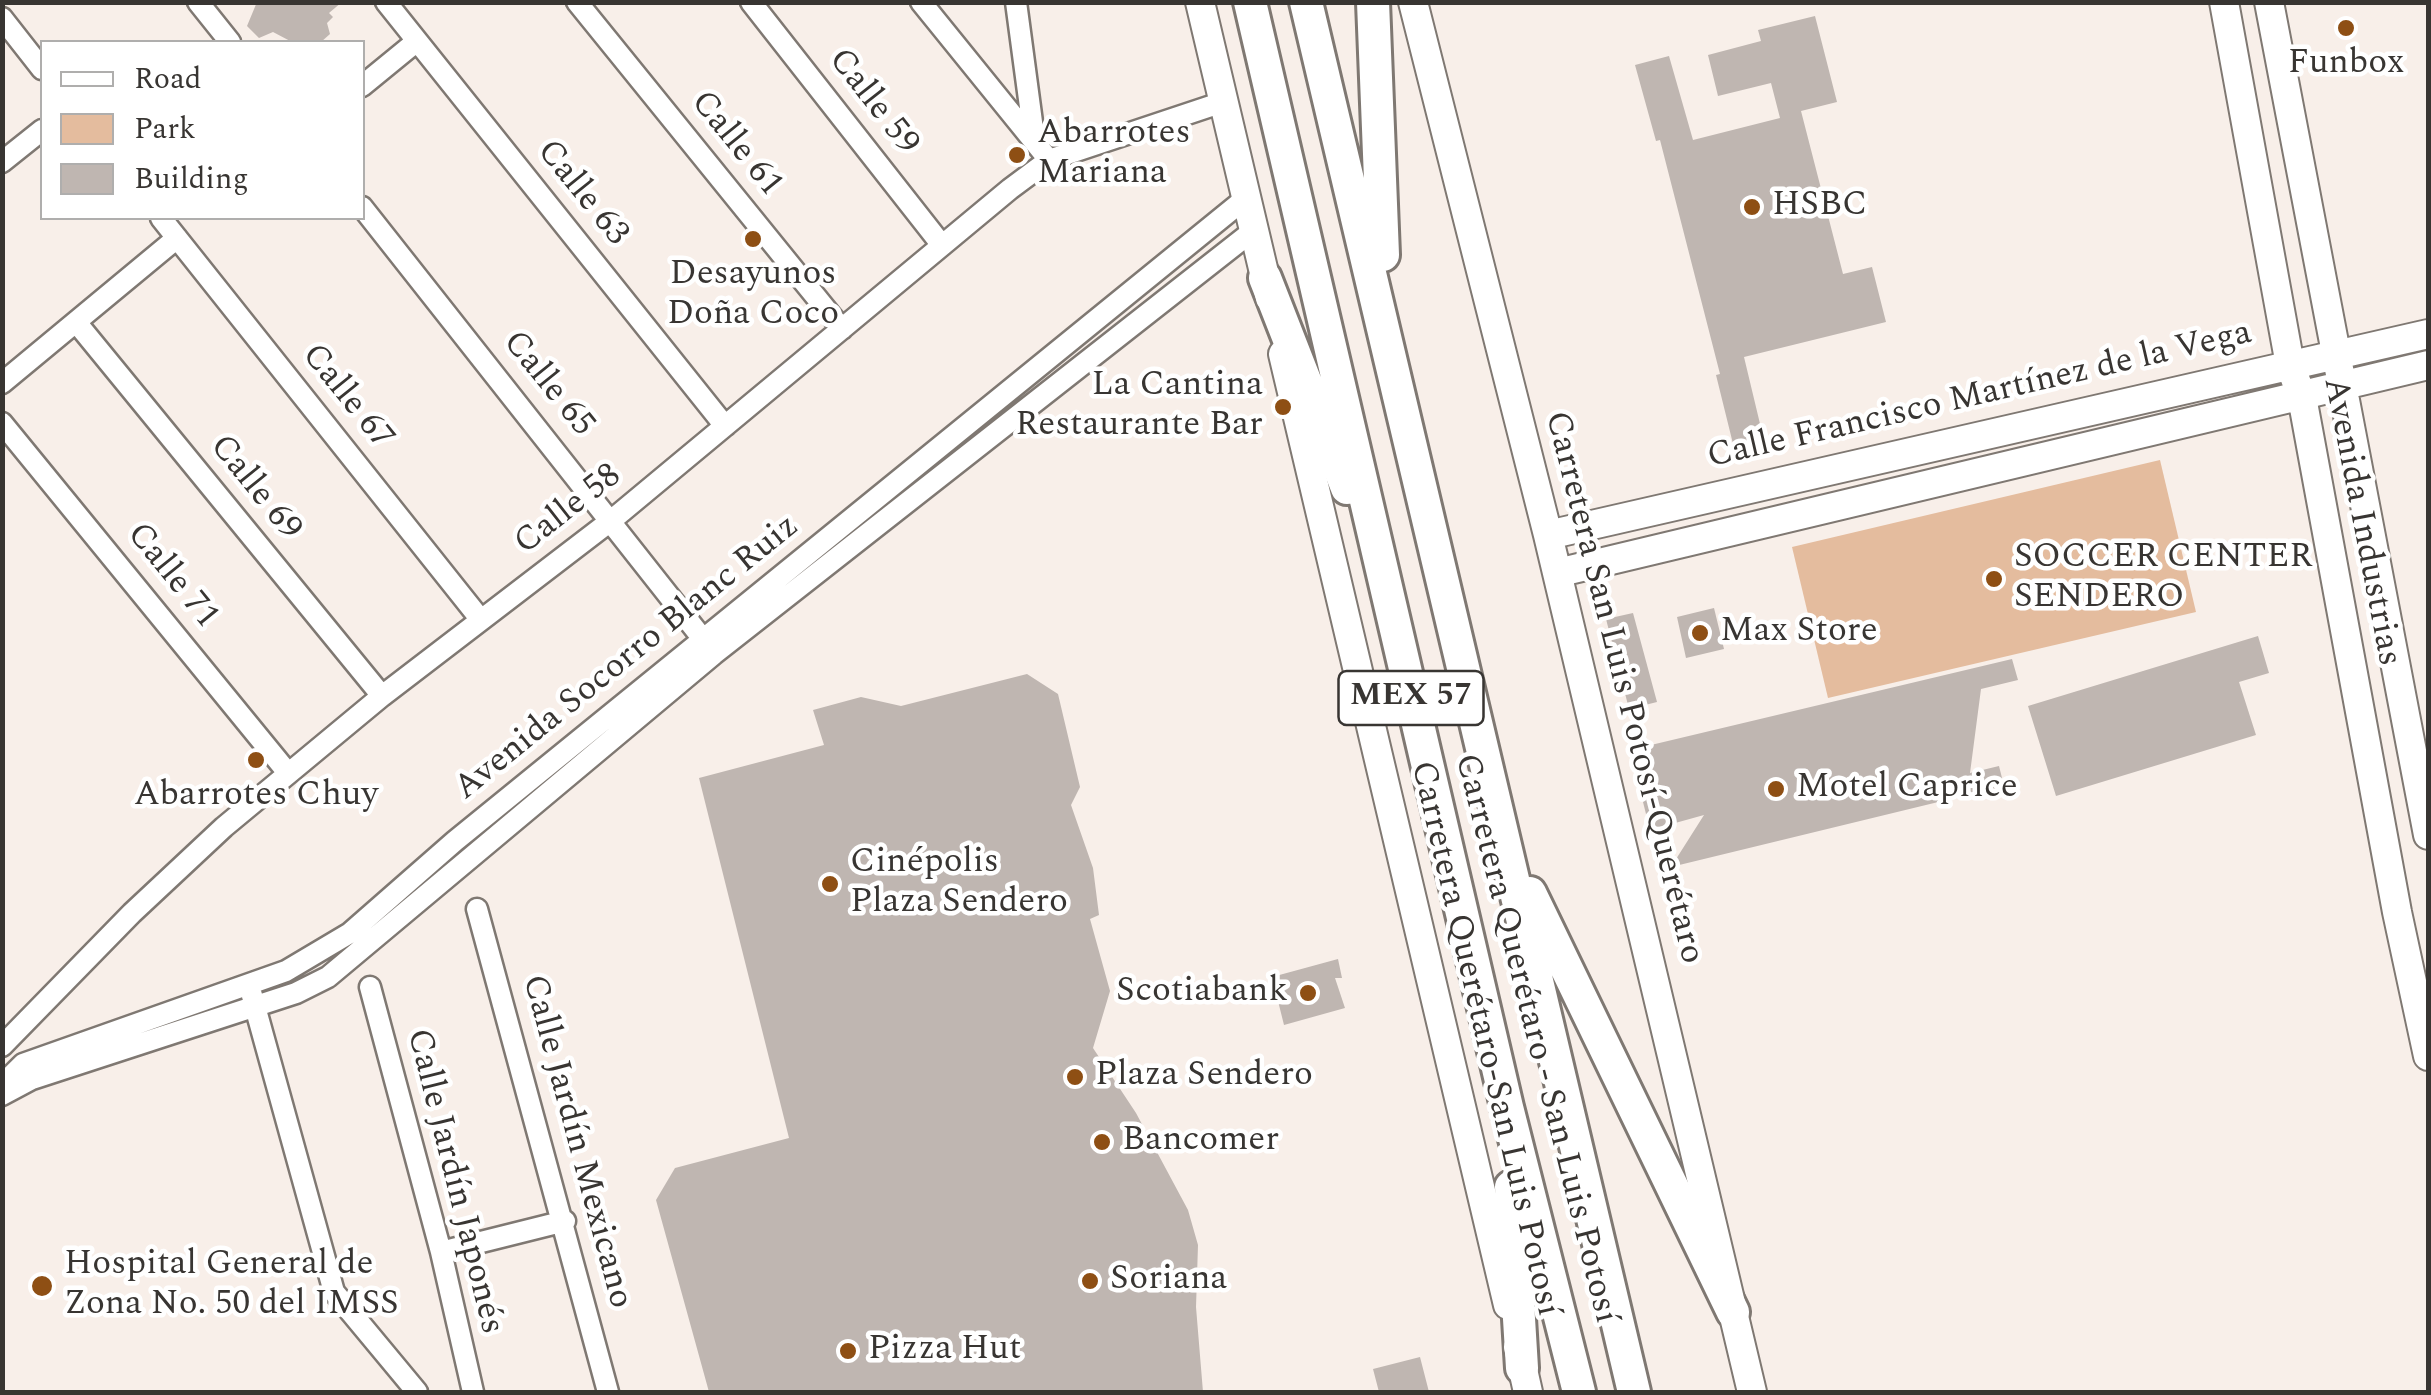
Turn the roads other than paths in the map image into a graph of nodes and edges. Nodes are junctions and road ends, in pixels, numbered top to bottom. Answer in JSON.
{"nodes":[{"id":1,"x":198,"y":2,"type":"edge"},
{"id":2,"x":386,"y":2,"type":"edge"},
{"id":3,"x":578,"y":2,"type":"edge"},
{"id":4,"x":752,"y":2,"type":"edge"},
{"id":5,"x":921,"y":2,"type":"edge"},
{"id":6,"x":1016,"y":2,"type":"edge"},
{"id":7,"x":1200,"y":2,"type":"edge"},
{"id":8,"x":1250,"y":2,"type":"edge"},
{"id":9,"x":1306,"y":2,"type":"edge"},
{"id":10,"x":1373,"y":2,"type":"edge"},
{"id":11,"x":1414,"y":2,"type":"edge"},
{"id":12,"x":2270,"y":2,"type":"edge"},
{"id":13,"x":2226,"y":11,"type":"edge"},
{"id":14,"x":2,"y":18,"type":"edge"},
{"id":15,"x":228,"y":40,"type":"edge"},
{"id":16,"x":2276,"y":40,"type":"junction"},
{"id":17,"x":417,"y":41,"type":"junction"},
{"id":18,"x":40,"y":66,"type":"edge"},
{"id":19,"x":365,"y":84,"type":"edge"},
{"id":20,"x":1223,"y":102,"type":"junction"},
{"id":21,"x":40,"y":132,"type":"edge"},
{"id":22,"x":1034,"y":139,"type":"junction"},
{"id":23,"x":1048,"y":160,"type":"junction"},
{"id":24,"x":2,"y":162,"type":"edge"},
{"id":25,"x":1246,"y":198,"type":"junction"},
{"id":26,"x":365,"y":211,"type":"edge"},
{"id":27,"x":163,"y":220,"type":"edge"},
{"id":28,"x":1254,"y":230,"type":"junction"},
{"id":29,"x":177,"y":238,"type":"junction"},
{"id":30,"x":941,"y":244,"type":"junction"},
{"id":31,"x":1168,"y":262,"type":"junction"},
{"id":32,"x":1265,"y":278,"type":"junction"},
{"id":33,"x":1184,"y":284,"type":"junction"},
{"id":34,"x":76,"y":322,"type":"junction"},
{"id":35,"x":842,"y":329,"type":"junction"},
{"id":36,"x":1386,"y":330,"type":"junction"},
{"id":37,"x":2428,"y":334,"type":"edge"},
{"id":38,"x":2335,"y":357,"type":"junction"},
{"id":39,"x":2428,"y":365,"type":"edge"},
{"id":40,"x":2290,"y":366,"type":"junction"},
{"id":41,"x":2,"y":383,"type":"edge"},
{"id":42,"x":2340,"y":388,"type":"junction"},
{"id":43,"x":2302,"y":397,"type":"junction"},
{"id":44,"x":2148,"y":398,"type":"junction"},
{"id":45,"x":2,"y":423,"type":"edge"},
{"id":46,"x":726,"y":426,"type":"junction"},
{"id":47,"x":2155,"y":431,"type":"junction"},
{"id":48,"x":1748,"y":487,"type":"junction"},
{"id":49,"x":613,"y":519,"type":"junction"},
{"id":50,"x":1758,"y":526,"type":"junction"},
{"id":51,"x":1548,"y":534,"type":"junction"},
{"id":52,"x":1558,"y":573,"type":"junction"},
{"id":53,"x":1385,"y":585,"type":"junction"},
{"id":54,"x":481,"y":620,"type":"junction"},
{"id":55,"x":709,"y":646,"type":"junction"},
{"id":56,"x":382,"y":696,"type":"junction"},
{"id":57,"x":288,"y":773,"type":"junction"},
{"id":58,"x":2428,"y":836,"type":"edge"},
{"id":59,"x":1504,"y":840,"type":"junction"},
{"id":60,"x":477,"y":909,"type":"dead end"},
{"id":61,"x":370,"y":987,"type":"dead end"},
{"id":62,"x":252,"y":994,"type":"junction"},
{"id":63,"x":2,"y":1046,"type":"edge"},
{"id":64,"x":2428,"y":1056,"type":"edge"},
{"id":65,"x":2,"y":1085,"type":"edge"},
{"id":66,"x":2,"y":1095,"type":"edge"},
{"id":67,"x":1507,"y":1108,"type":"junction"},
{"id":68,"x":565,"y":1221,"type":"junction"},
{"id":69,"x":442,"y":1252,"type":"junction"},
{"id":70,"x":1733,"y":1312,"type":"junction"},
{"id":71,"x":1525,"y":1380,"type":"edge"},
{"id":72,"x":417,"y":1392,"type":"edge"},
{"id":73,"x":473,"y":1392,"type":"edge"},
{"id":74,"x":608,"y":1392,"type":"edge"},
{"id":75,"x":1578,"y":1392,"type":"edge"},
{"id":76,"x":1634,"y":1392,"type":"edge"},
{"id":77,"x":1752,"y":1392,"type":"edge"}],
"edges":[{"from":1,"to":15,"type":"street"},
{"from":2,"to":17,"type":"street","name":"Calle 63"},
{"from":3,"to":35,"type":"street","name":"Calle 61"},
{"from":4,"to":30,"type":"street","name":"Calle 59"},
{"from":5,"to":22,"type":"street"},
{"from":6,"to":22,"type":"street"},
{"from":7,"to":20,"type":"main road","name":"Carretera Querétaro-San Luis Potosí"},
{"from":8,"to":53,"type":"highway","name":"Carretera Querétaro - San Luis Potosí","number":"MEX 57"},
{"from":9,"to":36,"type":"highway","name":"Carretera Querétaro - San Luis Potosí","number":"MEX 57"},
{"from":10,"to":36,"type":"highway"},
{"from":11,"to":51,"type":"main road","name":"Carretera San Luis Potosí-Querétaro"},
{"from":12,"to":16,"type":"main road","name":"Avenida Industrias"},
{"from":13,"to":16,"type":"main road"},
{"from":13,"to":40,"type":"main road","name":"Avenida Industrias"},
{"from":14,"to":18,"type":"street"},
{"from":16,"to":38,"type":"main road","name":"Avenida Industrias"},
{"from":17,"to":19,"type":"street"},
{"from":17,"to":46,"type":"street","name":"Calle 63"},
{"from":20,"to":23,"type":"street","name":"Calle 58"},
{"from":20,"to":25,"type":"main road","name":"Carretera Querétaro-San Luis Potosí"},
{"from":21,"to":24,"type":"street"},
{"from":22,"to":23,"type":"street"},
{"from":23,"to":30,"type":"street","name":"Calle 58"},
{"from":25,"to":28,"type":"main road","name":"Carretera Querétaro-San Luis Potosí"},
{"from":25,"to":31,"type":"street","name":"Avenida Socorro Blanc Ruiz"},
{"from":26,"to":49,"type":"street","name":"Calle 65"},
{"from":27,"to":29,"type":"street","name":"Calle 67"},
{"from":28,"to":32,"type":"main road","name":"Carretera Querétaro-San Luis Potosí"},
{"from":28,"to":33,"type":"street","name":"Avenida Socorro Blanc Ruiz"},
{"from":29,"to":34,"type":"street"},
{"from":29,"to":54,"type":"street","name":"Calle 67"},
{"from":30,"to":35,"type":"street","name":"Calle 58"},
{"from":31,"to":33,"type":"street"},
{"from":31,"to":55,"type":"street","name":"Avenida Socorro Blanc Ruiz"},
{"from":32,"to":53,"type":"highway"},
{"from":32,"to":71,"type":"main road","name":"Carretera Querétaro-San Luis Potosí"},
{"from":33,"to":55,"type":"street","name":"Avenida Socorro Blanc Ruiz"},
{"from":34,"to":41,"type":"street"},
{"from":34,"to":56,"type":"street","name":"Calle 69"},
{"from":35,"to":46,"type":"street","name":"Calle 58"},
{"from":36,"to":59,"type":"highway","name":"Carretera Querétaro - San Luis Potosí","number":"MEX 57"},
{"from":37,"to":38,"type":"main road","name":"Calle Francisco Martínez de la Vega"},
{"from":38,"to":40,"type":"main road","name":"Calle Francisco Martínez de la Vega"},
{"from":38,"to":42,"type":"main road","name":"Avenida Industrias"},
{"from":39,"to":42,"type":"main road","name":"Calle Francisco Martínez de la Vega"},
{"from":40,"to":43,"type":"main road","name":"Avenida Industrias"},
{"from":40,"to":44,"type":"main road","name":"Calle Francisco Martínez de la Vega"},
{"from":42,"to":43,"type":"main road","name":"Calle Francisco Martínez de la Vega"},
{"from":42,"to":58,"type":"main road","name":"Avenida Industrias"},
{"from":43,"to":47,"type":"main road","name":"Calle Francisco Martínez de la Vega"},
{"from":43,"to":64,"type":"main road","name":"Avenida Industrias"},
{"from":44,"to":47,"type":"main road"},
{"from":44,"to":48,"type":"main road","name":"Calle Francisco Martínez de la Vega"},
{"from":45,"to":57,"type":"street","name":"Calle 71"},
{"from":46,"to":49,"type":"street","name":"Calle 58"},
{"from":47,"to":50,"type":"main road","name":"Calle Francisco Martínez de la Vega"},
{"from":48,"to":50,"type":"main road"},
{"from":48,"to":51,"type":"main road","name":"Calle Francisco Martínez de la Vega"},
{"from":49,"to":54,"type":"street","name":"Calle 58"},
{"from":49,"to":55,"type":"street","name":"Calle 65"},
{"from":50,"to":52,"type":"main road","name":"Calle Francisco Martínez de la Vega"},
{"from":51,"to":52,"type":"main road","name":"Carretera San Luis Potosí-Querétaro"},
{"from":52,"to":70,"type":"main road","name":"Carretera San Luis Potosí-Querétaro"},
{"from":53,"to":67,"type":"highway","name":"Carretera Querétaro - San Luis Potosí","number":"MEX 57"},
{"from":54,"to":56,"type":"street","name":"Calle 58"},
{"from":55,"to":62,"type":"street","name":"Avenida Socorro Blanc Ruiz"},
{"from":56,"to":57,"type":"street","name":"Calle 58"},
{"from":57,"to":63,"type":"street","name":"Calle 58"},
{"from":59,"to":70,"type":"highway"},
{"from":59,"to":76,"type":"highway","name":"Carretera Querétaro - San Luis Potosí","number":"MEX 57"},
{"from":60,"to":68,"type":"street","name":"Calle Jardín Mexicano"},
{"from":61,"to":69,"type":"street","name":"Calle Jardín Japonés"},
{"from":62,"to":65,"type":"street","name":"Avenida Socorro Blanc Ruiz"},
{"from":62,"to":66,"type":"street","name":"Avenida Socorro Blanc Ruiz"},
{"from":62,"to":72,"type":"street"},
{"from":67,"to":71,"type":"highway"},
{"from":67,"to":75,"type":"highway","name":"Carretera Querétaro - San Luis Potosí","number":"MEX 57"},
{"from":68,"to":69,"type":"street"},
{"from":68,"to":74,"type":"street","name":"Calle Jardín Mexicano"},
{"from":69,"to":73,"type":"street","name":"Calle Jardín Japonés"},
{"from":70,"to":77,"type":"main road","name":"Carretera San Luis Potosí-Querétaro"}]}
